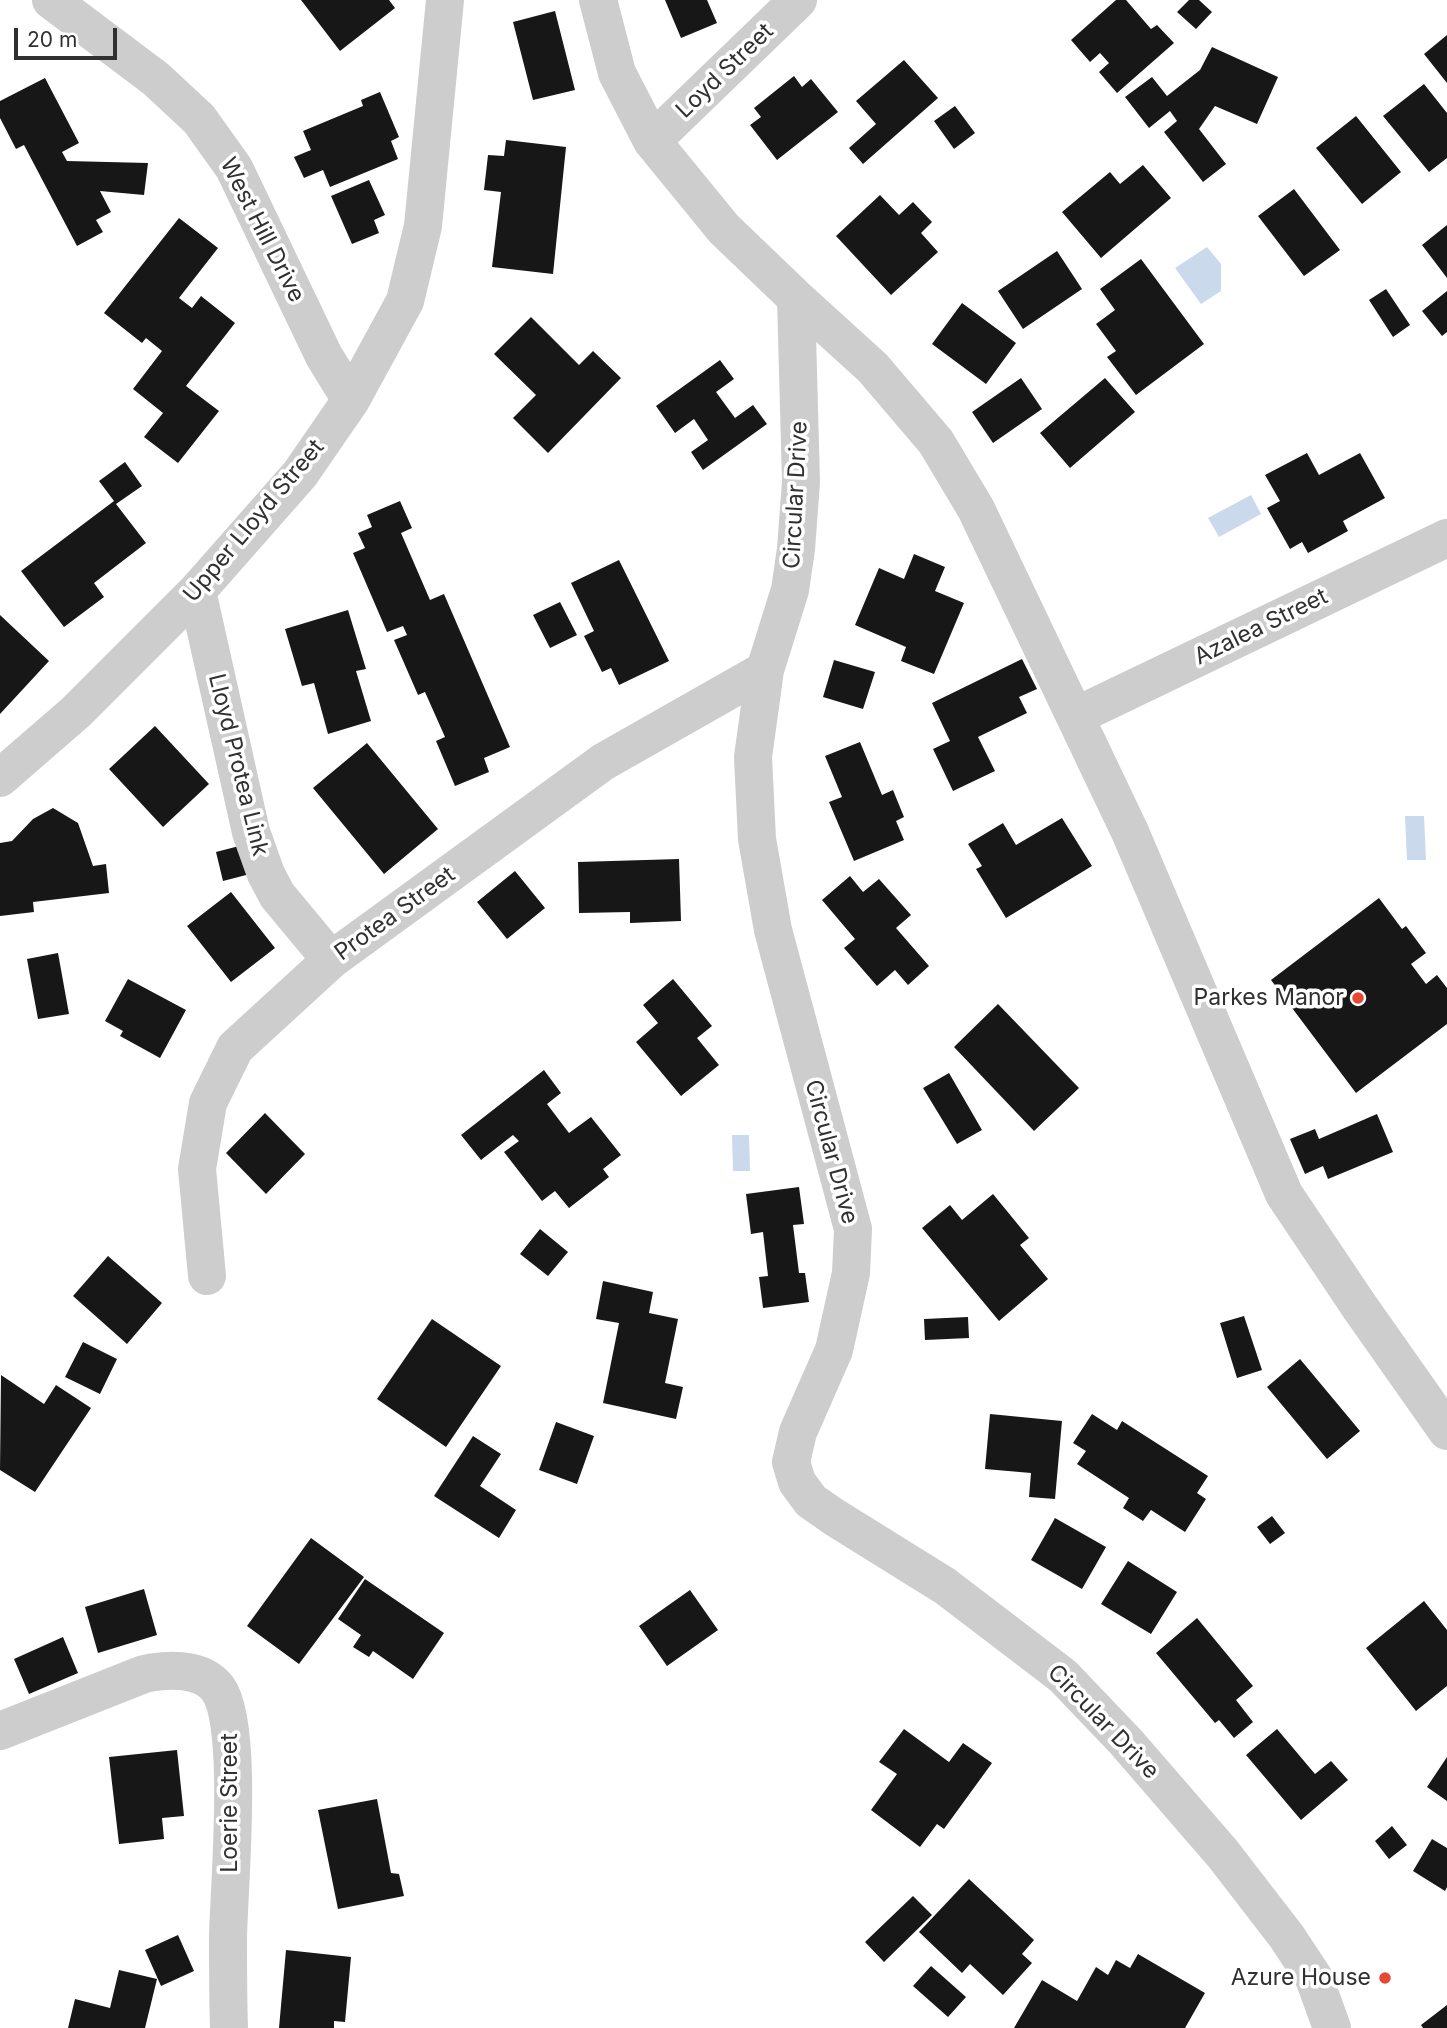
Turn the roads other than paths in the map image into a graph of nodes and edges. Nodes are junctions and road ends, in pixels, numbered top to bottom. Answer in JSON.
{"nodes":[{"id":1,"x":51,"y":0,"type":"edge"},
{"id":2,"x":445,"y":0,"type":"edge"},
{"id":3,"x":598,"y":0,"type":"edge"},
{"id":4,"x":798,"y":0,"type":"edge"},
{"id":5,"x":652,"y":141,"type":"junction"},
{"id":6,"x":796,"y":298,"type":"junction"},
{"id":7,"x":351,"y":400,"type":"junction"},
{"id":8,"x":1447,"y":538,"type":"edge"},
{"id":9,"x":197,"y":591,"type":"junction"},
{"id":10,"x":765,"y":670,"type":"junction"},
{"id":11,"x":1076,"y":716,"type":"junction"},
{"id":12,"x":0,"y":778,"type":"edge"},
{"id":13,"x":331,"y":960,"type":"junction"},
{"id":14,"x":207,"y":1276,"type":"dead end"},
{"id":15,"x":1447,"y":1431,"type":"edge"},
{"id":16,"x":0,"y":1731,"type":"edge"},
{"id":17,"x":229,"y":2028,"type":"edge"},
{"id":18,"x":1332,"y":2028,"type":"edge"}],
"edges":[{"from":1,"to":7,"type":"street","name":"West Hill Drive"},
{"from":2,"to":7,"type":"street","name":"Upper Lloyd Street"},
{"from":3,"to":5,"type":"street"},
{"from":4,"to":5,"type":"street","name":"Loyd Street"},
{"from":5,"to":6,"type":"street"},
{"from":6,"to":10,"type":"street","name":"Circular Drive"},
{"from":6,"to":11,"type":"street"},
{"from":7,"to":9,"type":"street","name":"Upper Lloyd Street"},
{"from":8,"to":11,"type":"street","name":"Azalea Street"},
{"from":9,"to":12,"type":"street","name":"Upper Lloyd Street"},
{"from":9,"to":13,"type":"street","name":"Lloyd Protea Link"},
{"from":10,"to":13,"type":"street","name":"Protea Street"},
{"from":10,"to":18,"type":"street","name":"Circular Drive"},
{"from":11,"to":15,"type":"street"},
{"from":13,"to":14,"type":"street","name":"Protea Street"},
{"from":16,"to":17,"type":"street","name":"Loerie Street"}]}
